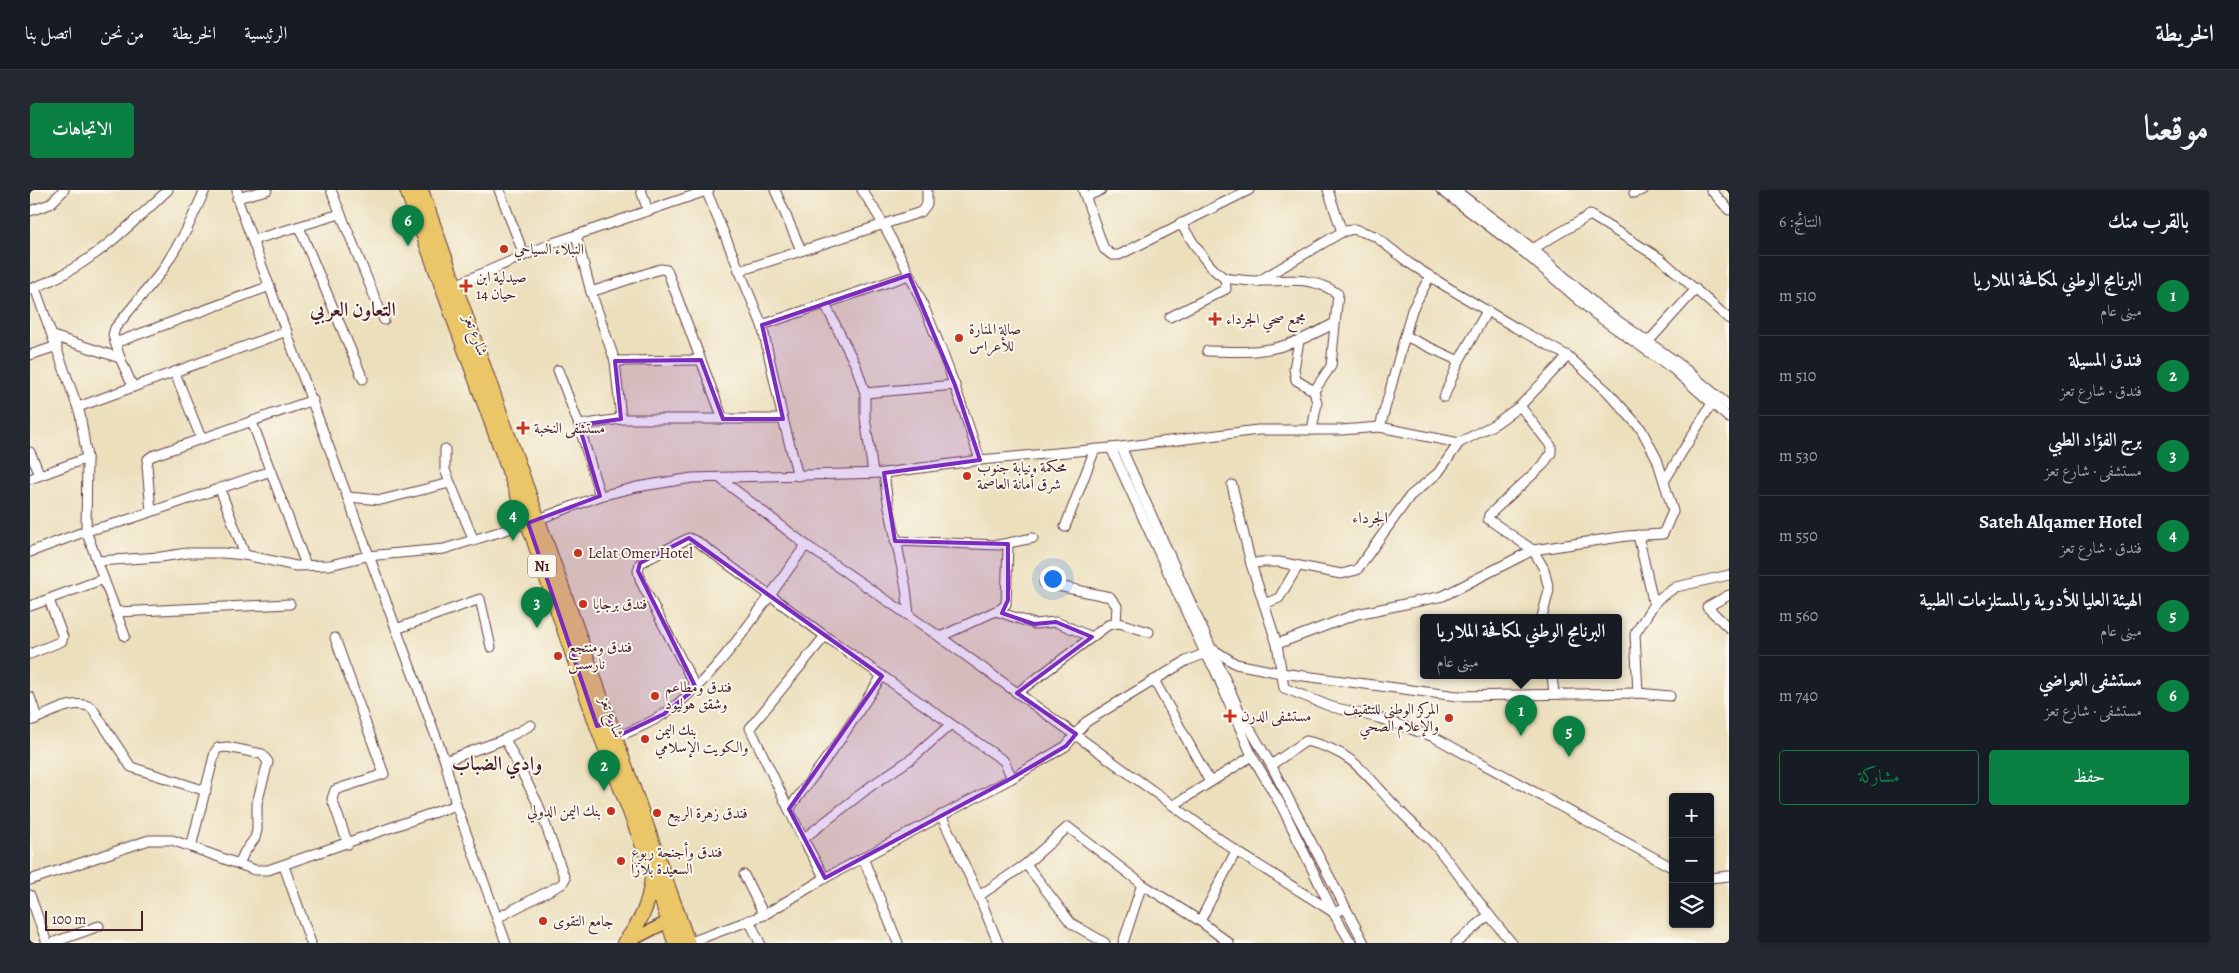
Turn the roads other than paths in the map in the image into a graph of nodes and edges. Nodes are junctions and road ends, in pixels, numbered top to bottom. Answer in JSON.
{"nodes":[{"id":1,"x":64,"y":190,"type":"edge"},
{"id":2,"x":204,"y":190,"type":"edge"},
{"id":3,"x":267,"y":190,"type":"edge"},
{"id":4,"x":331,"y":190,"type":"edge"},
{"id":5,"x":407,"y":190,"type":"edge"},
{"id":6,"x":421,"y":190,"type":"edge"},
{"id":7,"x":499,"y":190,"type":"edge"},
{"id":8,"x":641,"y":190,"type":"edge"},
{"id":9,"x":707,"y":190,"type":"edge"},
{"id":10,"x":775,"y":190,"type":"edge"},
{"id":11,"x":862,"y":190,"type":"edge"},
{"id":12,"x":927,"y":190,"type":"edge"},
{"id":13,"x":1101,"y":190,"type":"edge"},
{"id":14,"x":1249,"y":190,"type":"edge"},
{"id":15,"x":1328,"y":190,"type":"edge"},
{"id":16,"x":1441,"y":190,"type":"edge"},
{"id":17,"x":1455,"y":190,"type":"edge"},
{"id":18,"x":1711,"y":190,"type":"edge"},
{"id":19,"x":165,"y":191,"type":"edge"},
{"id":20,"x":1085,"y":193,"type":"edge"},
{"id":21,"x":237,"y":194,"type":"edge"},
{"id":22,"x":1729,"y":210,"type":"edge"},
{"id":23,"x":30,"y":211,"type":"edge"},
{"id":24,"x":648,"y":211,"type":"junction"},
{"id":25,"x":340,"y":214,"type":"junction"},
{"id":26,"x":1180,"y":223,"type":"junction"},
{"id":27,"x":885,"y":224,"type":"junction"},
{"id":28,"x":299,"y":226,"type":"junction"},
{"id":29,"x":1342,"y":232,"type":"junction"},
{"id":30,"x":576,"y":235,"type":"junction"},
{"id":31,"x":253,"y":240,"type":"junction"},
{"id":32,"x":801,"y":250,"type":"junction"},
{"id":33,"x":1529,"y":251,"type":"junction"},
{"id":34,"x":524,"y":256,"type":"junction"},
{"id":35,"x":739,"y":271,"type":"junction"},
{"id":36,"x":909,"y":275,"type":"junction"},
{"id":37,"x":1430,"y":276,"type":"junction"},
{"id":38,"x":1225,"y":278,"type":"junction"},
{"id":39,"x":1257,"y":282,"type":"junction"},
{"id":40,"x":270,"y":286,"type":"junction"},
{"id":41,"x":453,"y":286,"type":"junction"},
{"id":42,"x":32,"y":288,"type":"edge"},
{"id":43,"x":1696,"y":289,"type":"junction"},
{"id":44,"x":591,"y":292,"type":"junction"},
{"id":45,"x":825,"y":304,"type":"junction"},
{"id":46,"x":1487,"y":311,"type":"junction"},
{"id":47,"x":1170,"y":317,"type":"dead end"},
{"id":48,"x":1729,"y":319,"type":"edge"},
{"id":49,"x":384,"y":320,"type":"dead end"},
{"id":50,"x":1335,"y":323,"type":"junction"},
{"id":51,"x":762,"y":325,"type":"junction"},
{"id":52,"x":287,"y":331,"type":"junction"},
{"id":53,"x":53,"y":336,"type":"junction"},
{"id":54,"x":1405,"y":336,"type":"junction"},
{"id":55,"x":1299,"y":341,"type":"junction"},
{"id":56,"x":1648,"y":342,"type":"junction"},
{"id":57,"x":115,"y":343,"type":"junction"},
{"id":58,"x":57,"y":346,"type":"junction"},
{"id":59,"x":1207,"y":351,"type":"dead end"},
{"id":60,"x":30,"y":355,"type":"edge"},
{"id":61,"x":1568,"y":356,"type":"junction"},
{"id":62,"x":120,"y":358,"type":"junction"},
{"id":63,"x":701,"y":360,"type":"junction"},
{"id":64,"x":615,"y":361,"type":"junction"},
{"id":65,"x":1459,"y":361,"type":"junction"},
{"id":66,"x":558,"y":370,"type":"dead end"},
{"id":67,"x":176,"y":373,"type":"junction"},
{"id":68,"x":363,"y":379,"type":"dead end"},
{"id":69,"x":955,"y":385,"type":"junction"},
{"id":70,"x":133,"y":387,"type":"junction"},
{"id":71,"x":1314,"y":391,"type":"junction"},
{"id":72,"x":865,"y":393,"type":"junction"},
{"id":73,"x":1444,"y":397,"type":"dead end"},
{"id":74,"x":313,"y":400,"type":"junction"},
{"id":75,"x":1712,"y":402,"type":"junction"},
{"id":76,"x":78,"y":406,"type":"junction"},
{"id":77,"x":1520,"y":406,"type":"junction"},
{"id":78,"x":1729,"y":406,"type":"edge"},
{"id":79,"x":1729,"y":418,"type":"edge"},
{"id":80,"x":621,"y":419,"type":"junction"},
{"id":81,"x":722,"y":419,"type":"junction"},
{"id":82,"x":783,"y":419,"type":"junction"},
{"id":83,"x":252,"y":422,"type":"junction"},
{"id":84,"x":579,"y":425,"type":"junction"},
{"id":85,"x":1380,"y":427,"type":"junction"},
{"id":86,"x":1312,"y":430,"type":"junction"},
{"id":87,"x":201,"y":438,"type":"junction"},
{"id":88,"x":1459,"y":443,"type":"junction"},
{"id":89,"x":1121,"y":447,"type":"junction"},
{"id":90,"x":1111,"y":448,"type":"junction"},
{"id":91,"x":445,"y":449,"type":"dead end"},
{"id":92,"x":1095,"y":449,"type":"junction"},
{"id":93,"x":30,"y":452,"type":"edge"},
{"id":94,"x":87,"y":458,"type":"junction"},
{"id":95,"x":980,"y":460,"type":"junction"},
{"id":96,"x":270,"y":471,"type":"junction"},
{"id":97,"x":873,"y":473,"type":"junction"},
{"id":98,"x":884,"y":473,"type":"junction"},
{"id":99,"x":40,"y":475,"type":"junction"},
{"id":100,"x":798,"y":476,"type":"junction"},
{"id":101,"x":30,"y":479,"type":"edge"},
{"id":102,"x":720,"y":479,"type":"junction"},
{"id":103,"x":1665,"y":480,"type":"junction"},
{"id":104,"x":450,"y":483,"type":"junction"},
{"id":105,"x":1232,"y":485,"type":"dead end"},
{"id":106,"x":220,"y":489,"type":"junction"},
{"id":107,"x":600,"y":496,"type":"junction"},
{"id":108,"x":348,"y":497,"type":"junction"},
{"id":109,"x":151,"y":511,"type":"junction"},
{"id":110,"x":533,"y":521,"type":"junction"},
{"id":111,"x":1065,"y":527,"type":"dead end"},
{"id":112,"x":86,"y":531,"type":"junction"},
{"id":113,"x":1638,"y":535,"type":"junction"},
{"id":114,"x":1034,"y":538,"type":"dead end"},
{"id":115,"x":474,"y":541,"type":"junction"},
{"id":116,"x":895,"y":541,"type":"junction"},
{"id":117,"x":1008,"y":544,"type":"junction"},
{"id":118,"x":806,"y":545,"type":"junction"},
{"id":119,"x":1533,"y":550,"type":"junction"},
{"id":120,"x":30,"y":552,"type":"edge"},
{"id":121,"x":245,"y":555,"type":"junction"},
{"id":122,"x":367,"y":556,"type":"junction"},
{"id":123,"x":97,"y":561,"type":"junction"},
{"id":124,"x":1251,"y":564,"type":"junction"},
{"id":125,"x":306,"y":566,"type":"junction"},
{"id":126,"x":1298,"y":566,"type":"junction"},
{"id":127,"x":1729,"y":575,"type":"edge"},
{"id":128,"x":103,"y":579,"type":"junction"},
{"id":129,"x":1044,"y":583,"type":"dead end"},
{"id":130,"x":769,"y":595,"type":"junction"},
{"id":131,"x":1729,"y":595,"type":"edge"},
{"id":132,"x":49,"y":600,"type":"junction"},
{"id":133,"x":290,"y":604,"type":"dead end"},
{"id":134,"x":1264,"y":604,"type":"junction"},
{"id":135,"x":1654,"y":605,"type":"junction"},
{"id":136,"x":30,"y":606,"type":"edge"},
{"id":137,"x":996,"y":611,"type":"junction"},
{"id":138,"x":116,"y":612,"type":"junction"},
{"id":139,"x":1543,"y":614,"type":"edge"},
{"id":140,"x":909,"y":615,"type":"junction"},
{"id":141,"x":1116,"y":623,"type":"junction"},
{"id":142,"x":1729,"y":628,"type":"edge"},
{"id":143,"x":396,"y":629,"type":"junction"},
{"id":144,"x":1149,"y":632,"type":"dead end"},
{"id":145,"x":125,"y":636,"type":"dead end"},
{"id":146,"x":824,"y":636,"type":"junction"},
{"id":147,"x":1092,"y":636,"type":"junction"},
{"id":148,"x":940,"y":637,"type":"junction"},
{"id":149,"x":335,"y":638,"type":"dead end"},
{"id":150,"x":1277,"y":644,"type":"junction"},
{"id":151,"x":491,"y":647,"type":"dead end"},
{"id":152,"x":1209,"y":652,"type":"junction"},
{"id":153,"x":30,"y":654,"type":"edge"},
{"id":154,"x":1281,"y":673,"type":"junction"},
{"id":155,"x":882,"y":676,"type":"junction"},
{"id":156,"x":1552,"y":679,"type":"edge"},
{"id":157,"x":1154,"y":680,"type":"junction"},
{"id":158,"x":696,"y":688,"type":"junction"},
{"id":159,"x":1017,"y":693,"type":"junction"},
{"id":160,"x":1638,"y":693,"type":"junction"},
{"id":161,"x":1554,"y":694,"type":"junction"},
{"id":162,"x":1670,"y":696,"type":"dead end"},
{"id":163,"x":30,"y":697,"type":"edge"},
{"id":164,"x":34,"y":720,"type":"edge"},
{"id":165,"x":604,"y":724,"type":"junction"},
{"id":166,"x":951,"y":724,"type":"junction"},
{"id":167,"x":531,"y":725,"type":"dead end"},
{"id":168,"x":1076,"y":734,"type":"junction"},
{"id":169,"x":616,"y":737,"type":"junction"},
{"id":170,"x":505,"y":739,"type":"junction"},
{"id":171,"x":1252,"y":756,"type":"junction"},
{"id":172,"x":445,"y":761,"type":"junction"},
{"id":173,"x":1271,"y":765,"type":"junction"},
{"id":174,"x":1012,"y":778,"type":"junction"},
{"id":175,"x":1210,"y":782,"type":"junction"},
{"id":176,"x":206,"y":791,"type":"junction"},
{"id":177,"x":456,"y":805,"type":"junction"},
{"id":178,"x":1174,"y":805,"type":"junction"},
{"id":179,"x":789,"y":809,"type":"junction"},
{"id":180,"x":941,"y":815,"type":"junction"},
{"id":181,"x":803,"y":839,"type":"junction"},
{"id":182,"x":348,"y":844,"type":"junction"},
{"id":183,"x":192,"y":848,"type":"junction"},
{"id":184,"x":1236,"y":851,"type":"junction"},
{"id":185,"x":863,"y":858,"type":"junction"},
{"id":186,"x":239,"y":864,"type":"junction"},
{"id":187,"x":1026,"y":864,"type":"junction"},
{"id":188,"x":284,"y":866,"type":"junction"},
{"id":189,"x":1669,"y":866,"type":"edge"},
{"id":190,"x":652,"y":872,"type":"junction"},
{"id":191,"x":744,"y":875,"type":"dead end"},
{"id":192,"x":1729,"y":876,"type":"edge"},
{"id":193,"x":825,"y":878,"type":"junction"},
{"id":194,"x":1714,"y":878,"type":"edge"},
{"id":195,"x":30,"y":880,"type":"edge"},
{"id":196,"x":1142,"y":884,"type":"junction"},
{"id":197,"x":30,"y":895,"type":"edge"},
{"id":198,"x":979,"y":896,"type":"junction"},
{"id":199,"x":1345,"y":909,"type":"junction"},
{"id":200,"x":1333,"y":912,"type":"junction"},
{"id":201,"x":764,"y":915,"type":"junction"},
{"id":202,"x":1488,"y":916,"type":"junction"},
{"id":203,"x":497,"y":918,"type":"junction"},
{"id":204,"x":749,"y":920,"type":"junction"},
{"id":205,"x":1200,"y":921,"type":"junction"},
{"id":206,"x":667,"y":922,"type":"junction"},
{"id":207,"x":99,"y":926,"type":"dead end"},
{"id":208,"x":47,"y":943,"type":"edge"},
{"id":209,"x":52,"y":943,"type":"edge"},
{"id":210,"x":311,"y":943,"type":"edge"},
{"id":211,"x":506,"y":943,"type":"edge"},
{"id":212,"x":625,"y":943,"type":"edge"},
{"id":213,"x":680,"y":943,"type":"edge"},
{"id":214,"x":760,"y":943,"type":"edge"},
{"id":215,"x":898,"y":943,"type":"edge"},
{"id":216,"x":998,"y":943,"type":"edge"},
{"id":217,"x":1105,"y":943,"type":"edge"},
{"id":218,"x":1123,"y":943,"type":"edge"},
{"id":219,"x":1229,"y":943,"type":"edge"},
{"id":220,"x":1351,"y":943,"type":"edge"},
{"id":221,"x":1364,"y":943,"type":"edge"},
{"id":222,"x":1456,"y":943,"type":"edge"},
{"id":223,"x":1512,"y":943,"type":"edge"}],
"edges":[{"from":1,"to":23,"type":"street"},
{"from":2,"to":57,"type":"street"},
{"from":3,"to":21,"type":"street"},
{"from":4,"to":25,"type":"street"},
{"from":5,"to":110,"type":"highway","name":"شارع تعز","number":"N1"},
{"from":6,"to":41,"type":"highway","name":"شارع تعز","number":"N1"},
{"from":7,"to":34,"type":"street"},
{"from":8,"to":24,"type":"street"},
{"from":9,"to":24,"type":"street"},
{"from":9,"to":35,"type":"street"},
{"from":10,"to":32,"type":"street"},
{"from":11,"to":27,"type":"street"},
{"from":12,"to":27,"type":"street"},
{"from":13,"to":20,"type":"street"},
{"from":14,"to":26,"type":"street"},
{"from":15,"to":29,"type":"street"},
{"from":16,"to":33,"type":"street"},
{"from":17,"to":33,"type":"street"},
{"from":18,"to":22,"type":"street"},
{"from":19,"to":42,"type":"street"},
{"from":20,"to":26,"type":"street"},
{"from":21,"to":31,"type":"street"},
{"from":24,"to":30,"type":"street"},
{"from":25,"to":28,"type":"street"},
{"from":25,"to":49,"type":"street"},
{"from":26,"to":38,"type":"street"},
{"from":27,"to":32,"type":"street"},
{"from":27,"to":36,"type":"street"},
{"from":28,"to":31,"type":"street"},
{"from":28,"to":68,"type":"street"},
{"from":29,"to":37,"type":"street"},
{"from":29,"to":39,"type":"street"},
{"from":30,"to":34,"type":"street"},
{"from":30,"to":44,"type":"street"},
{"from":31,"to":40,"type":"street"},
{"from":32,"to":35,"type":"street"},
{"from":33,"to":43,"type":"street"},
{"from":33,"to":56,"type":"street"},
{"from":33,"to":75,"type":"street"},
{"from":34,"to":41,"type":"street"},
{"from":35,"to":51,"type":"street"},
{"from":36,"to":45,"type":"street"},
{"from":36,"to":69,"type":"street"},
{"from":37,"to":46,"type":"street"},
{"from":37,"to":54,"type":"street"},
{"from":38,"to":39,"type":"street"},
{"from":38,"to":47,"type":"street"},
{"from":39,"to":50,"type":"street"},
{"from":40,"to":52,"type":"street"},
{"from":40,"to":57,"type":"street"},
{"from":41,"to":110,"type":"highway","name":"شارع تعز","number":"N1"},
{"from":42,"to":53,"type":"street"},
{"from":43,"to":48,"type":"street"},
{"from":43,"to":56,"type":"street"},
{"from":44,"to":63,"type":"street"},
{"from":44,"to":64,"type":"street"},
{"from":45,"to":51,"type":"street"},
{"from":45,"to":72,"type":"street"},
{"from":46,"to":61,"type":"street"},
{"from":46,"to":65,"type":"street"},
{"from":50,"to":55,"type":"street"},
{"from":50,"to":71,"type":"street"},
{"from":51,"to":82,"type":"street"},
{"from":52,"to":67,"type":"street"},
{"from":52,"to":74,"type":"street"},
{"from":53,"to":58,"type":"street"},
{"from":53,"to":62,"type":"street"},
{"from":54,"to":65,"type":"street"},
{"from":54,"to":85,"type":"street"},
{"from":55,"to":59,"type":"street"},
{"from":55,"to":71,"type":"street"},
{"from":56,"to":78,"type":"street"},
{"from":57,"to":62,"type":"street"},
{"from":58,"to":60,"type":"street"},
{"from":58,"to":76,"type":"street"},
{"from":61,"to":77,"type":"street"},
{"from":61,"to":103,"type":"street"},
{"from":62,"to":70,"type":"street"},
{"from":63,"to":64,"type":"street"},
{"from":63,"to":81,"type":"street"},
{"from":64,"to":80,"type":"street"},
{"from":65,"to":73,"type":"street"},
{"from":66,"to":84,"type":"street"},
{"from":67,"to":70,"type":"street"},
{"from":67,"to":87,"type":"street"},
{"from":69,"to":72,"type":"street"},
{"from":69,"to":95,"type":"street"},
{"from":70,"to":76,"type":"street"},
{"from":71,"to":86,"type":"street"},
{"from":72,"to":97,"type":"street"},
{"from":74,"to":83,"type":"street"},
{"from":74,"to":108,"type":"street"},
{"from":75,"to":79,"type":"street"},
{"from":75,"to":103,"type":"street"},
{"from":76,"to":94,"type":"street"},
{"from":77,"to":88,"type":"street"},
{"from":77,"to":119,"type":"street"},
{"from":80,"to":81,"type":"street"},
{"from":80,"to":84,"type":"street"},
{"from":81,"to":82,"type":"street"},
{"from":82,"to":100,"type":"street"},
{"from":83,"to":87,"type":"street"},
{"from":83,"to":96,"type":"street"},
{"from":84,"to":107,"type":"street"},
{"from":85,"to":86,"type":"street"},
{"from":85,"to":88,"type":"street"},
{"from":86,"to":89,"type":"street"},
{"from":87,"to":109,"type":"street"},
{"from":88,"to":126,"type":"street"},
{"from":89,"to":90,"type":"street"},
{"from":89,"to":152,"type":"street"},
{"from":90,"to":92,"type":"street"},
{"from":90,"to":152,"type":"street"},
{"from":91,"to":104,"type":"street"},
{"from":92,"to":95,"type":"street"},
{"from":92,"to":111,"type":"street"},
{"from":93,"to":99,"type":"street"},
{"from":94,"to":99,"type":"street"},
{"from":94,"to":112,"type":"street"},
{"from":95,"to":98,"type":"street"},
{"from":96,"to":106,"type":"street"},
{"from":96,"to":125,"type":"street"},
{"from":97,"to":98,"type":"street"},
{"from":97,"to":100,"type":"street"},
{"from":98,"to":116,"type":"street"},
{"from":99,"to":101,"type":"street"},
{"from":100,"to":102,"type":"street"},
{"from":102,"to":107,"type":"street"},
{"from":102,"to":118,"type":"street"},
{"from":103,"to":113,"type":"street"},
{"from":104,"to":108,"type":"street"},
{"from":104,"to":115,"type":"street"},
{"from":105,"to":124,"type":"street"},
{"from":106,"to":109,"type":"street"},
{"from":106,"to":121,"type":"street"},
{"from":107,"to":110,"type":"street"},
{"from":108,"to":122,"type":"street"},
{"from":109,"to":112,"type":"street"},
{"from":110,"to":115,"type":"street"},
{"from":110,"to":165,"type":"highway","name":"شارع تعز","number":"N1"},
{"from":112,"to":120,"type":"street"},
{"from":112,"to":123,"type":"street"},
{"from":113,"to":119,"type":"street"},
{"from":113,"to":135,"type":"street"},
{"from":114,"to":117,"type":"street"},
{"from":115,"to":122,"type":"street"},
{"from":116,"to":117,"type":"street"},
{"from":116,"to":140,"type":"street"},
{"from":117,"to":137,"type":"street"},
{"from":118,"to":130,"type":"street"},
{"from":118,"to":140,"type":"street"},
{"from":119,"to":139,"type":"street"},
{"from":119,"to":150,"type":"street"},
{"from":121,"to":123,"type":"street"},
{"from":121,"to":125,"type":"street"},
{"from":122,"to":125,"type":"street"},
{"from":122,"to":143,"type":"street"},
{"from":123,"to":128,"type":"street"},
{"from":124,"to":126,"type":"street"},
{"from":124,"to":134,"type":"street"},
{"from":126,"to":134,"type":"street"},
{"from":127,"to":135,"type":"street"},
{"from":128,"to":132,"type":"street"},
{"from":128,"to":138,"type":"street"},
{"from":129,"to":141,"type":"street"},
{"from":130,"to":146,"type":"street"},
{"from":130,"to":158,"type":"street"},
{"from":130,"to":158,"type":"street"},
{"from":131,"to":142,"type":"street"},
{"from":132,"to":136,"type":"street"},
{"from":132,"to":153,"type":"street"},
{"from":133,"to":138,"type":"street"},
{"from":134,"to":150,"type":"street"},
{"from":135,"to":160,"type":"street"},
{"from":137,"to":147,"type":"street"},
{"from":137,"to":148,"type":"street"},
{"from":138,"to":145,"type":"street"},
{"from":140,"to":148,"type":"street"},
{"from":141,"to":144,"type":"street"},
{"from":141,"to":147,"type":"street"},
{"from":143,"to":151,"type":"street"},
{"from":143,"to":172,"type":"street"},
{"from":146,"to":155,"type":"street"},
{"from":146,"to":179,"type":"street"},
{"from":147,"to":159,"type":"street"},
{"from":148,"to":159,"type":"street"},
{"from":149,"to":182,"type":"street"},
{"from":150,"to":154,"type":"street"},
{"from":152,"to":154,"type":"street"},
{"from":152,"to":157,"type":"street"},
{"from":152,"to":171,"type":"street"},
{"from":152,"to":173,"type":"street"},
{"from":154,"to":161,"type":"street"},
{"from":154,"to":189,"type":"street"},
{"from":155,"to":166,"type":"street"},
{"from":155,"to":179,"type":"street"},
{"from":156,"to":161,"type":"street"},
{"from":157,"to":168,"type":"street"},
{"from":157,"to":175,"type":"street"},
{"from":158,"to":169,"type":"street"},
{"from":159,"to":168,"type":"street"},
{"from":160,"to":161,"type":"street"},
{"from":160,"to":162,"type":"street"},
{"from":163,"to":164,"type":"street"},
{"from":164,"to":176,"type":"street"},
{"from":165,"to":169,"type":"highway","name":"شارع تعز","number":"N1"},
{"from":165,"to":190,"type":"highway","name":"شارع تعز","number":"N1"},
{"from":166,"to":174,"type":"street"},
{"from":166,"to":181,"type":"street"},
{"from":167,"to":170,"type":"street"},
{"from":168,"to":174,"type":"street"},
{"from":168,"to":178,"type":"street"},
{"from":169,"to":213,"type":"highway","name":"شارع تعز","number":"N1"},
{"from":170,"to":172,"type":"street"},
{"from":170,"to":203,"type":"street"},
{"from":171,"to":175,"type":"street"},
{"from":171,"to":200,"type":"street"},
{"from":172,"to":177,"type":"street"},
{"from":173,"to":199,"type":"street"},
{"from":173,"to":202,"type":"street"},
{"from":174,"to":180,"type":"street"},
{"from":175,"to":178,"type":"street"},
{"from":176,"to":183,"type":"street"},
{"from":176,"to":186,"type":"street"},
{"from":177,"to":182,"type":"street"},
{"from":177,"to":203,"type":"street"},
{"from":178,"to":184,"type":"street"},
{"from":179,"to":181,"type":"street"},
{"from":180,"to":185,"type":"street"},
{"from":180,"to":198,"type":"street"},
{"from":181,"to":193,"type":"street"},
{"from":182,"to":188,"type":"street"},
{"from":183,"to":186,"type":"street"},
{"from":183,"to":195,"type":"street"},
{"from":184,"to":200,"type":"street"},
{"from":184,"to":205,"type":"street"},
{"from":185,"to":193,"type":"street"},
{"from":185,"to":215,"type":"street"},
{"from":186,"to":188,"type":"street"},
{"from":187,"to":196,"type":"street"},
{"from":187,"to":198,"type":"street"},
{"from":187,"to":217,"type":"street"},
{"from":188,"to":210,"type":"street"},
{"from":190,"to":206,"type":"highway","name":"شارع تعز","number":"N1"},
{"from":190,"to":212,"type":"highway"},
{"from":191,"to":201,"type":"street"},
{"from":192,"to":194,"type":"street"},
{"from":193,"to":201,"type":"street"},
{"from":196,"to":205,"type":"street"},
{"from":196,"to":218,"type":"street"},
{"from":197,"to":208,"type":"street"},
{"from":198,"to":216,"type":"street"},
{"from":199,"to":200,"type":"street"},
{"from":199,"to":221,"type":"street"},
{"from":200,"to":220,"type":"street"},
{"from":201,"to":204,"type":"street"},
{"from":202,"to":222,"type":"street"},
{"from":202,"to":223,"type":"street"},
{"from":203,"to":211,"type":"street"},
{"from":204,"to":213,"type":"street"},
{"from":204,"to":214,"type":"street"},
{"from":205,"to":219,"type":"street"},
{"from":206,"to":212,"type":"main road"},
{"from":206,"to":213,"type":"highway","name":"شارع تعز","number":"N1"},
{"from":207,"to":209,"type":"street"}]}
